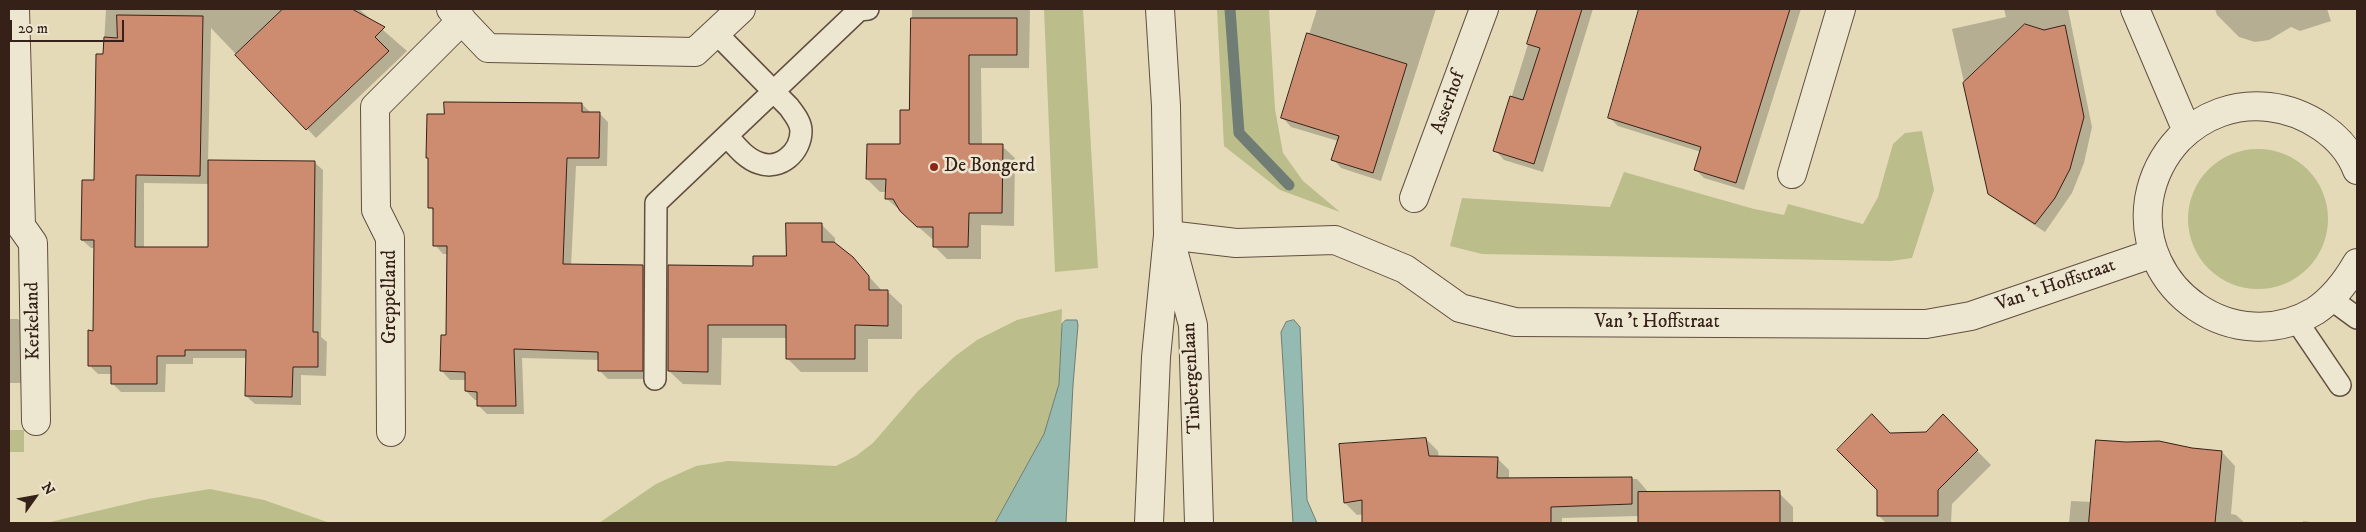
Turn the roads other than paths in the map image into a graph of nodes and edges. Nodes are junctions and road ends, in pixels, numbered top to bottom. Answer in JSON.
{"nodes":[{"id":1,"x":15,"y":9,"type":"edge"},
{"id":2,"x":741,"y":9,"type":"edge"},
{"id":3,"x":868,"y":9,"type":"edge"},
{"id":4,"x":1160,"y":9,"type":"edge"},
{"id":5,"x":1484,"y":9,"type":"edge"},
{"id":6,"x":1840,"y":9,"type":"edge"},
{"id":7,"x":2135,"y":9,"type":"edge"},
{"id":8,"x":457,"y":15,"type":"edge"},
{"id":9,"x":716,"y":33,"type":"junction"},
{"id":10,"x":774,"y":91,"type":"junction"},
{"id":11,"x":2187,"y":131,"type":"junction"},
{"id":12,"x":727,"y":136,"type":"junction"},
{"id":13,"x":2357,"y":170,"type":"edge"},
{"id":14,"x":1792,"y":174,"type":"dead end"},
{"id":15,"x":1414,"y":198,"type":"dead end"},
{"id":16,"x":15,"y":226,"type":"edge"},
{"id":17,"x":1168,"y":235,"type":"junction"},
{"id":18,"x":2154,"y":252,"type":"junction"},
{"id":19,"x":2345,"y":280,"type":"edge"},
{"id":20,"x":2357,"y":318,"type":"edge"},
{"id":21,"x":2296,"y":320,"type":"junction"},
{"id":22,"x":655,"y":379,"type":"dead end"},
{"id":23,"x":2340,"y":385,"type":"dead end"},
{"id":24,"x":36,"y":421,"type":"dead end"},
{"id":25,"x":391,"y":432,"type":"dead end"},
{"id":26,"x":1149,"y":523,"type":"edge"},
{"id":27,"x":1199,"y":523,"type":"edge"}],
"edges":[{"from":1,"to":16,"type":"street","name":"Kerkeland"},
{"from":2,"to":9,"type":"street","name":"Greppelland"},
{"from":3,"to":10,"type":"lane"},
{"from":4,"to":17,"type":"street","name":"Tinbergenlaan"},
{"from":5,"to":15,"type":"street","name":"Asserhof"},
{"from":6,"to":14,"type":"street"},
{"from":7,"to":11,"type":"street"},
{"from":8,"to":9,"type":"street","name":"Greppelland"},
{"from":8,"to":25,"type":"street","name":"Greppelland"},
{"from":9,"to":10,"type":"lane"},
{"from":10,"to":12,"type":"lane"},
{"from":10,"to":12,"type":"lane"},
{"from":11,"to":13,"type":"street"},
{"from":11,"to":18,"type":"street"},
{"from":12,"to":22,"type":"lane"},
{"from":16,"to":24,"type":"street","name":"Kerkeland"},
{"from":17,"to":18,"type":"street","name":"Van 't Hoffstraat"},
{"from":17,"to":26,"type":"street","name":"Tinbergenlaan"},
{"from":17,"to":27,"type":"street","name":"Tinbergenlaan"},
{"from":18,"to":21,"type":"street"},
{"from":19,"to":20,"type":"lane"},
{"from":19,"to":21,"type":"street"},
{"from":21,"to":23,"type":"lane"}]}
